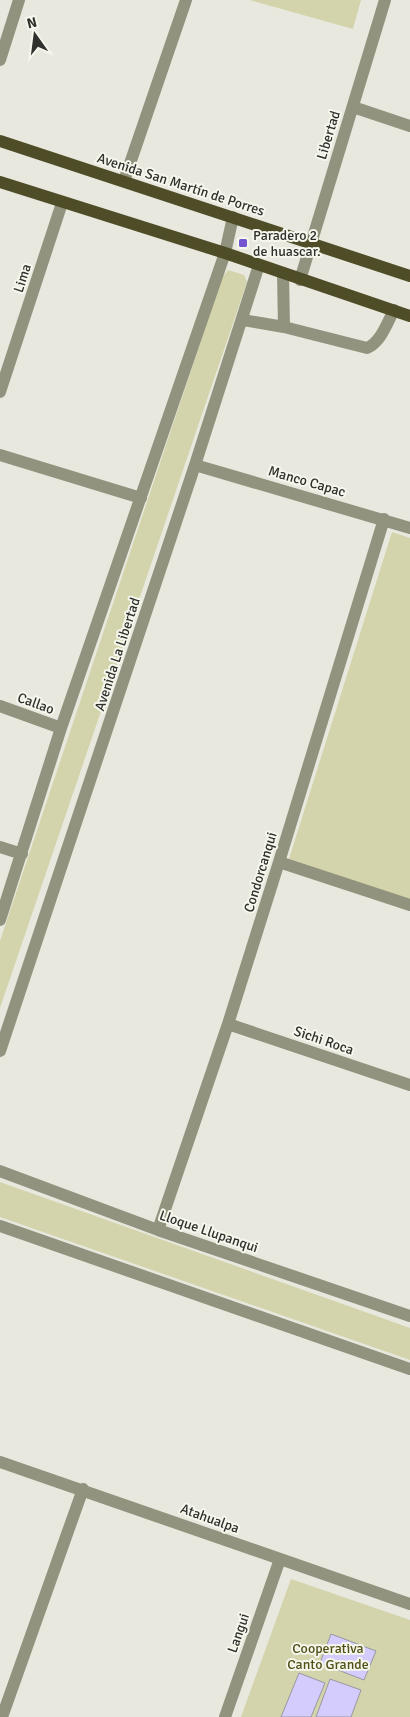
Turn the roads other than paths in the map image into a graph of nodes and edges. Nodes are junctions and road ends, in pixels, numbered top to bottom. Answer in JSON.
{"nodes":[{"id":1,"x":19,"y":0,"type":"edge"},
{"id":2,"x":186,"y":0,"type":"edge"},
{"id":3,"x":385,"y":0,"type":"edge"},
{"id":4,"x":0,"y":60,"type":"edge"},
{"id":5,"x":353,"y":107,"type":"junction"},
{"id":6,"x":410,"y":126,"type":"edge"},
{"id":7,"x":0,"y":141,"type":"edge"},
{"id":8,"x":124,"y":181,"type":"junction"},
{"id":9,"x":0,"y":182,"type":"edge"},
{"id":10,"x":62,"y":202,"type":"junction"},
{"id":11,"x":233,"y":217,"type":"junction"},
{"id":12,"x":310,"y":243,"type":"junction"},
{"id":13,"x":224,"y":253,"type":"junction"},
{"id":14,"x":259,"y":265,"type":"junction"},
{"id":15,"x":283,"y":273,"type":"junction"},
{"id":16,"x":410,"y":276,"type":"edge"},
{"id":17,"x":300,"y":280,"type":"junction"},
{"id":18,"x":394,"y":310,"type":"junction"},
{"id":19,"x":410,"y":316,"type":"edge"},
{"id":20,"x":243,"y":320,"type":"junction"},
{"id":21,"x":284,"y":327,"type":"junction"},
{"id":22,"x":0,"y":392,"type":"edge"},
{"id":23,"x":0,"y":455,"type":"edge"},
{"id":24,"x":195,"y":465,"type":"junction"},
{"id":25,"x":141,"y":498,"type":"junction"},
{"id":26,"x":384,"y":519,"type":"junction"},
{"id":27,"x":410,"y":528,"type":"edge"},
{"id":28,"x":0,"y":706,"type":"edge"},
{"id":29,"x":61,"y":728,"type":"junction"},
{"id":30,"x":0,"y":847,"type":"edge"},
{"id":31,"x":22,"y":854,"type":"junction"},
{"id":32,"x":279,"y":862,"type":"junction"},
{"id":33,"x":410,"y":905,"type":"edge"},
{"id":34,"x":0,"y":920,"type":"edge"},
{"id":35,"x":228,"y":1024,"type":"junction"},
{"id":36,"x":0,"y":1051,"type":"edge"},
{"id":37,"x":410,"y":1085,"type":"edge"},
{"id":38,"x":0,"y":1171,"type":"edge"},
{"id":39,"x":0,"y":1226,"type":"edge"},
{"id":40,"x":158,"y":1230,"type":"junction"},
{"id":41,"x":410,"y":1316,"type":"edge"},
{"id":42,"x":410,"y":1368,"type":"edge"},
{"id":43,"x":0,"y":1462,"type":"edge"},
{"id":44,"x":83,"y":1489,"type":"junction"},
{"id":45,"x":280,"y":1559,"type":"junction"},
{"id":46,"x":410,"y":1604,"type":"edge"},
{"id":47,"x":2,"y":1717,"type":"edge"},
{"id":48,"x":224,"y":1717,"type":"edge"}],
"edges":[{"from":1,"to":4,"type":"street"},
{"from":2,"to":8,"type":"street"},
{"from":3,"to":5,"type":"street","name":"Libertad"},
{"from":5,"to":6,"type":"street"},
{"from":5,"to":12,"type":"street","name":"Libertad"},
{"from":7,"to":8,"type":"main road","name":"Avenida San Martín de Porres"},
{"from":8,"to":11,"type":"main road","name":"Avenida San Martín de Porres"},
{"from":9,"to":10,"type":"main road"},
{"from":10,"to":13,"type":"main road"},
{"from":10,"to":22,"type":"street","name":"Lima"},
{"from":11,"to":12,"type":"main road","name":"Avenida San Martín de Porres"},
{"from":11,"to":13,"type":"street","name":"Avenida La Libertad"},
{"from":12,"to":16,"type":"main road","name":"Avenida San Martín de Porres"},
{"from":12,"to":17,"type":"street","name":"Libertad"},
{"from":13,"to":14,"type":"main road"},
{"from":13,"to":25,"type":"street","name":"Avenida La Libertad"},
{"from":14,"to":15,"type":"main road"},
{"from":14,"to":20,"type":"street","name":"Avenida La Libertad"},
{"from":15,"to":17,"type":"main road"},
{"from":15,"to":21,"type":"street"},
{"from":17,"to":18,"type":"main road"},
{"from":18,"to":19,"type":"main road"},
{"from":18,"to":21,"type":"street"},
{"from":20,"to":21,"type":"street"},
{"from":20,"to":24,"type":"street","name":"Avenida La Libertad"},
{"from":23,"to":25,"type":"street"},
{"from":24,"to":26,"type":"street","name":"Manco Capac"},
{"from":24,"to":36,"type":"street","name":"Avenida La Libertad"},
{"from":25,"to":29,"type":"street","name":"Avenida La Libertad"},
{"from":26,"to":27,"type":"street","name":"Manco Capac"},
{"from":26,"to":32,"type":"street","name":"Condorcanqui"},
{"from":28,"to":29,"type":"street","name":"Callao"},
{"from":29,"to":31,"type":"street","name":"Avenida La Libertad"},
{"from":30,"to":31,"type":"street"},
{"from":31,"to":34,"type":"street","name":"Avenida La Libertad"},
{"from":32,"to":33,"type":"street"},
{"from":32,"to":35,"type":"street","name":"Condorcanqui"},
{"from":35,"to":37,"type":"street","name":"Sichi Roca"},
{"from":35,"to":40,"type":"street","name":"Condorcanqui"},
{"from":38,"to":40,"type":"street","name":"Lloque Llupanqui"},
{"from":39,"to":42,"type":"street"},
{"from":40,"to":41,"type":"street","name":"Lloque Llupanqui"},
{"from":43,"to":44,"type":"street","name":"Atahualpa"},
{"from":44,"to":45,"type":"street","name":"Atahualpa"},
{"from":44,"to":47,"type":"street"},
{"from":45,"to":46,"type":"street","name":"Atahualpa"},
{"from":45,"to":48,"type":"street","name":"Langui"}]}
